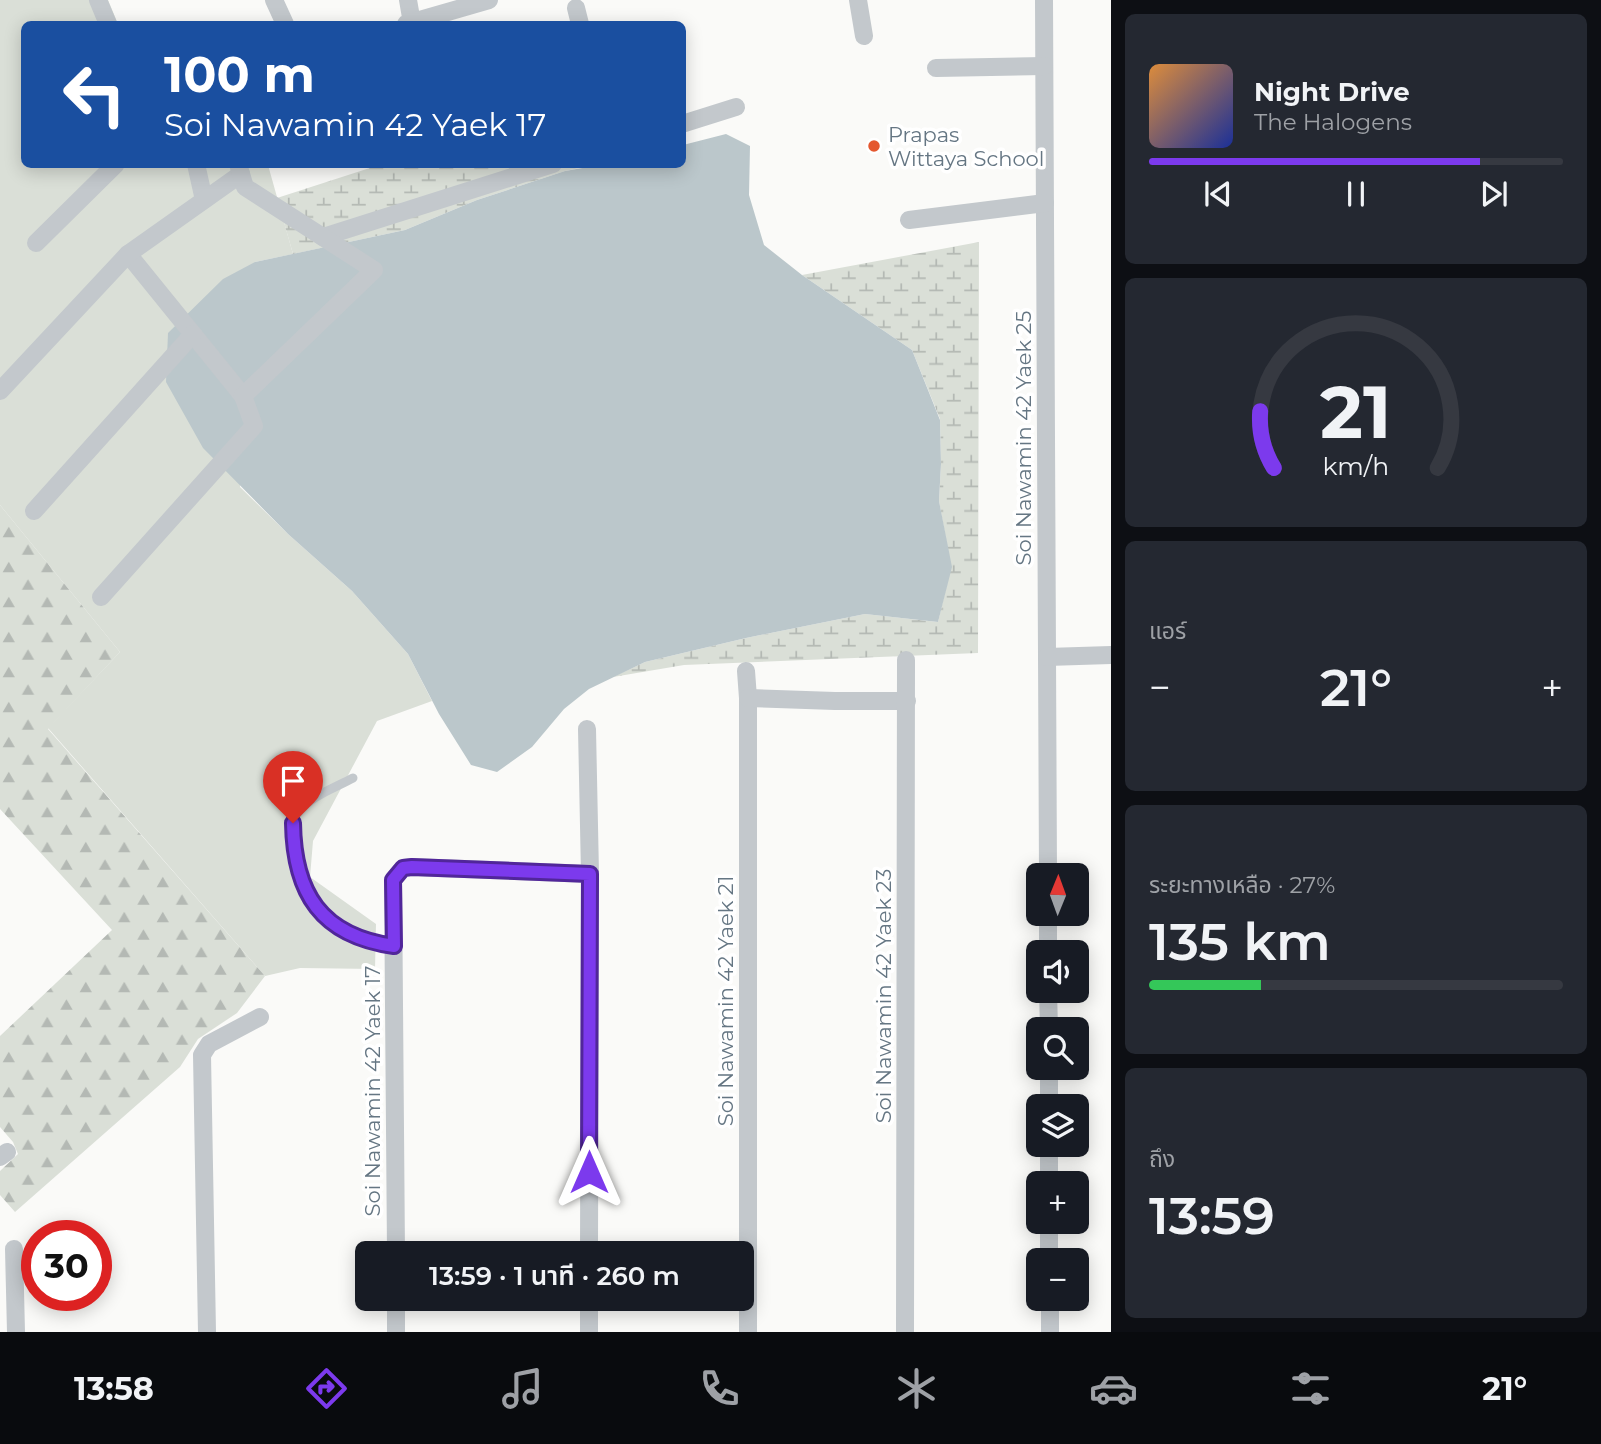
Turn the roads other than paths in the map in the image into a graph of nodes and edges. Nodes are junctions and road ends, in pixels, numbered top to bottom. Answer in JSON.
{"nodes":[{"id":1,"x":98,"y":0,"type":"edge"},
{"id":2,"x":274,"y":0,"type":"edge"},
{"id":3,"x":408,"y":0,"type":"edge"},
{"id":4,"x":489,"y":0,"type":"edge"},
{"id":5,"x":858,"y":0,"type":"edge"},
{"id":6,"x":1044,"y":0,"type":"edge"},
{"id":7,"x":107,"y":21,"type":"edge"},
{"id":8,"x":284,"y":21,"type":"edge"},
{"id":9,"x":409,"y":21,"type":"edge"},
{"id":10,"x":419,"y":21,"type":"edge"},
{"id":11,"x":864,"y":36,"type":"dead end"},
{"id":12,"x":1044,"y":66,"type":"junction"},
{"id":13,"x":936,"y":68,"type":"dead end"},
{"id":14,"x":736,"y":107,"type":"dead end"},
{"id":15,"x":686,"y":123,"type":"edge"},
{"id":16,"x":112,"y":168,"type":"edge"},
{"id":17,"x":197,"y":168,"type":"edge"},
{"id":18,"x":540,"y":168,"type":"edge"},
{"id":19,"x":239,"y":169,"type":"edge"},
{"id":20,"x":204,"y":200,"type":"junction"},
{"id":21,"x":1045,"y":203,"type":"junction"},
{"id":22,"x":909,"y":220,"type":"dead end"},
{"id":23,"x":323,"y":237,"type":"junction"},
{"id":24,"x":36,"y":243,"type":"dead end"},
{"id":25,"x":128,"y":254,"type":"junction"},
{"id":26,"x":193,"y":334,"type":"junction"},
{"id":27,"x":0,"y":391,"type":"edge"},
{"id":28,"x":243,"y":396,"type":"junction"},
{"id":29,"x":34,"y":511,"type":"dead end"},
{"id":30,"x":101,"y":597,"type":"dead end"},
{"id":31,"x":1111,"y":654,"type":"edge"},
{"id":32,"x":1047,"y":657,"type":"junction"},
{"id":33,"x":906,"y":660,"type":"dead end"},
{"id":34,"x":746,"y":671,"type":"dead end"},
{"id":35,"x":748,"y":698,"type":"junction"},
{"id":36,"x":907,"y":701,"type":"junction"},
{"id":37,"x":587,"y":730,"type":"dead end"},
{"id":38,"x":353,"y":778,"type":"dead end"},
{"id":39,"x":1048,"y":863,"type":"edge"},
{"id":40,"x":590,"y":874,"type":"junction"},
{"id":41,"x":394,"y":946,"type":"junction"},
{"id":42,"x":260,"y":1017,"type":"dead end"},
{"id":43,"x":396,"y":1241,"type":"edge"},
{"id":44,"x":589,"y":1241,"type":"edge"},
{"id":45,"x":14,"y":1249,"type":"dead end"},
{"id":46,"x":396,"y":1311,"type":"edge"},
{"id":47,"x":589,"y":1311,"type":"edge"},
{"id":48,"x":1050,"y":1311,"type":"edge"},
{"id":49,"x":16,"y":1332,"type":"edge"},
{"id":50,"x":207,"y":1332,"type":"edge"},
{"id":51,"x":396,"y":1332,"type":"edge"},
{"id":52,"x":589,"y":1332,"type":"edge"},
{"id":53,"x":748,"y":1332,"type":"edge"},
{"id":54,"x":905,"y":1332,"type":"edge"},
{"id":55,"x":1050,"y":1332,"type":"edge"}],
"edges":[{"from":1,"to":7,"type":"street"},
{"from":2,"to":8,"type":"street"},
{"from":3,"to":9,"type":"street"},
{"from":4,"to":10,"type":"street"},
{"from":5,"to":11,"type":"street"},
{"from":6,"to":12,"type":"street","name":"Soi Nawamin 42 Yaek 25"},
{"from":12,"to":13,"type":"street"},
{"from":12,"to":21,"type":"street","name":"Soi Nawamin 42 Yaek 25"},
{"from":14,"to":15,"type":"street"},
{"from":16,"to":24,"type":"street"},
{"from":17,"to":20,"type":"street"},
{"from":18,"to":23,"type":"street"},
{"from":19,"to":20,"type":"street"},
{"from":19,"to":23,"type":"street"},
{"from":20,"to":25,"type":"street"},
{"from":21,"to":22,"type":"street"},
{"from":21,"to":32,"type":"street","name":"Soi Nawamin 42 Yaek 25"},
{"from":23,"to":28,"type":"street"},
{"from":25,"to":26,"type":"street"},
{"from":25,"to":27,"type":"street"},
{"from":26,"to":28,"type":"street"},
{"from":26,"to":29,"type":"street"},
{"from":28,"to":30,"type":"street"},
{"from":31,"to":32,"type":"street"},
{"from":32,"to":39,"type":"street","name":"Soi Nawamin 42 Yaek 25"},
{"from":33,"to":36,"type":"street","name":"Soi Nawamin 42 Yaek 23"},
{"from":34,"to":35,"type":"street","name":"Soi Nawamin 42 Yaek 21"},
{"from":35,"to":36,"type":"street"},
{"from":35,"to":53,"type":"street","name":"Soi Nawamin 42 Yaek 21"},
{"from":36,"to":54,"type":"street","name":"Soi Nawamin 42 Yaek 23"},
{"from":37,"to":40,"type":"street"},
{"from":38,"to":41,"type":"lane"},
{"from":40,"to":41,"type":"street","name":"Soi Nawamin 42 Yaek 17"},
{"from":40,"to":44,"type":"street"},
{"from":41,"to":43,"type":"street","name":"Soi Nawamin 42 Yaek 17"},
{"from":42,"to":50,"type":"street"},
{"from":45,"to":49,"type":"street"},
{"from":46,"to":51,"type":"street"},
{"from":47,"to":52,"type":"street"},
{"from":48,"to":55,"type":"street"}]}
